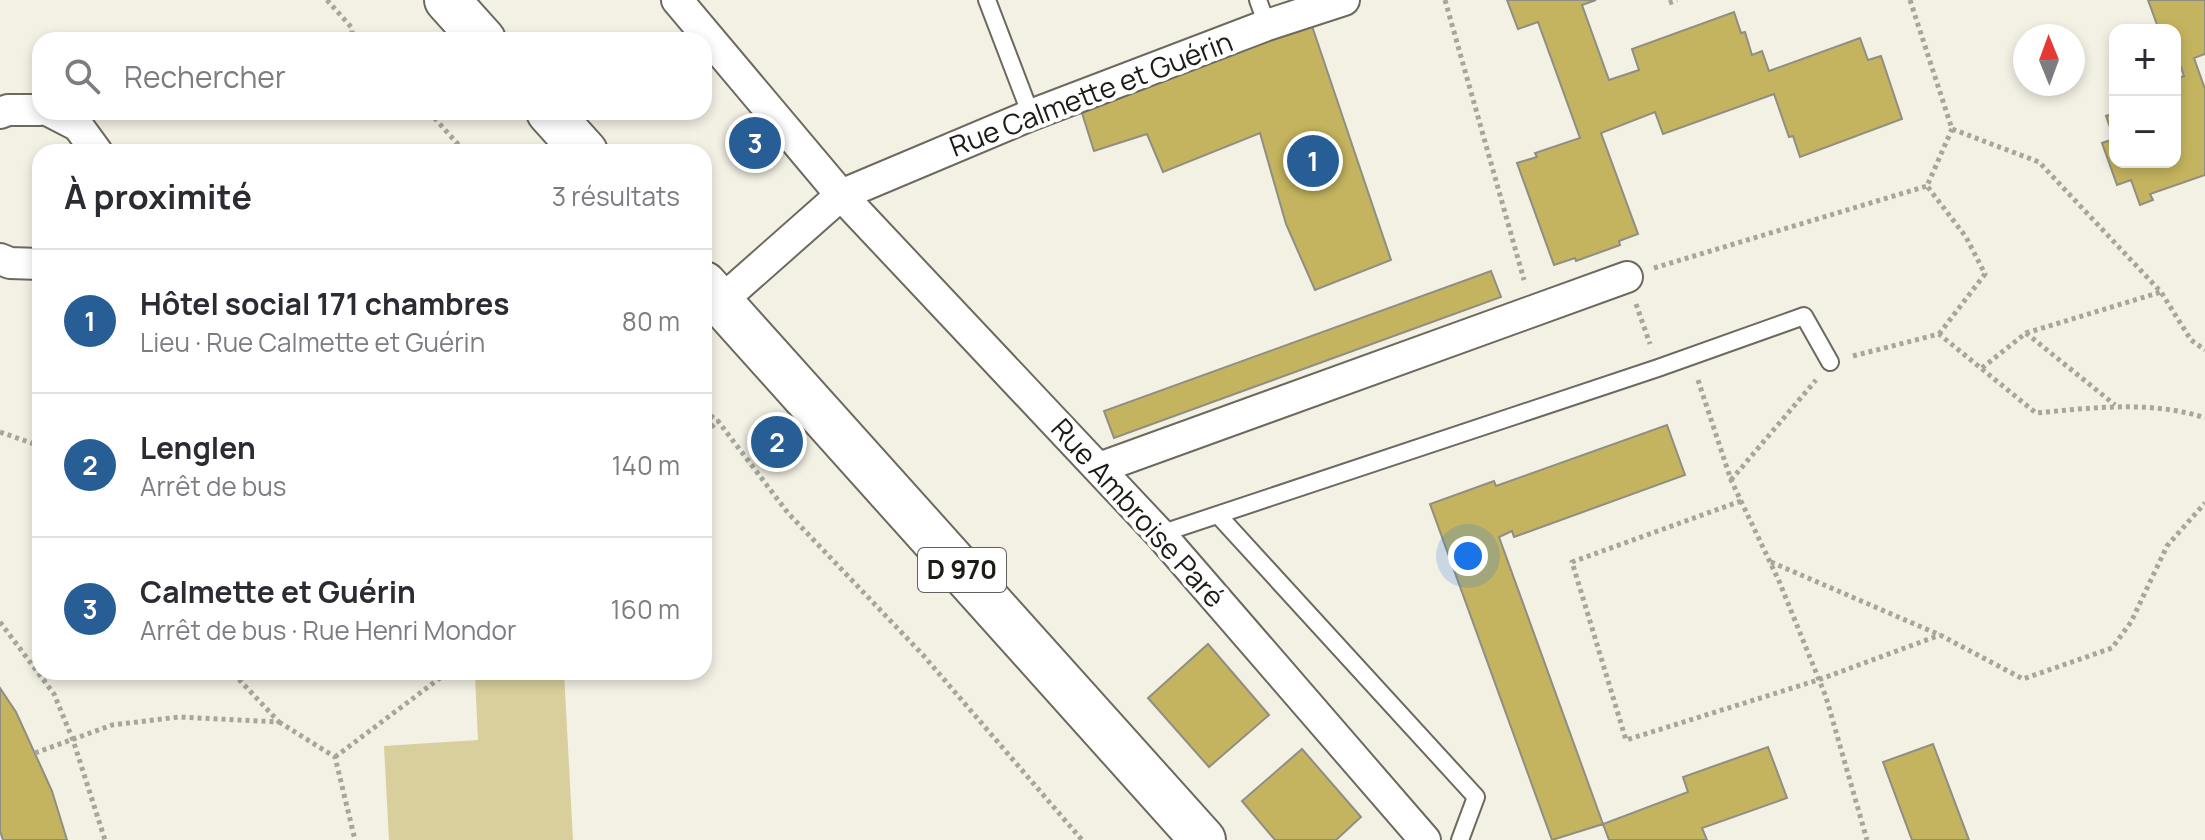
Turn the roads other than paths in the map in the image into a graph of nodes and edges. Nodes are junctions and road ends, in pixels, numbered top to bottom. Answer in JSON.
{"nodes":[{"id":1,"x":447,"y":0,"type":"edge"},
{"id":2,"x":677,"y":0,"type":"edge"},
{"id":3,"x":987,"y":0,"type":"edge"},
{"id":4,"x":1344,"y":0,"type":"edge"},
{"id":5,"x":1263,"y":13,"type":"edge"},
{"id":6,"x":476,"y":32,"type":"edge"},
{"id":7,"x":704,"y":32,"type":"edge"},
{"id":8,"x":712,"y":42,"type":"edge"},
{"id":9,"x":32,"y":110,"type":"edge"},
{"id":10,"x":0,"y":113,"type":"edge"},
{"id":11,"x":1031,"y":115,"type":"junction"},
{"id":12,"x":66,"y":120,"type":"edge"},
{"id":13,"x":556,"y":120,"type":"edge"},
{"id":14,"x":91,"y":144,"type":"edge"},
{"id":15,"x":578,"y":144,"type":"edge"},
{"id":16,"x":841,"y":195,"type":"junction"},
{"id":17,"x":0,"y":259,"type":"edge"},
{"id":18,"x":32,"y":264,"type":"edge"},
{"id":19,"x":1627,"y":277,"type":"road end"},
{"id":20,"x":712,"y":293,"type":"edge"},
{"id":21,"x":1830,"y":362,"type":"road end"},
{"id":22,"x":1099,"y":468,"type":"junction"},
{"id":23,"x":1218,"y":515,"type":"junction"},
{"id":24,"x":1160,"y":534,"type":"junction"},
{"id":25,"x":1203,"y":840,"type":"edge"},
{"id":26,"x":1425,"y":840,"type":"edge"},
{"id":27,"x":1460,"y":840,"type":"edge"}],
"edges":[{"from":1,"to":6,"type":"main road"},
{"from":2,"to":7,"type":"street","name":"Rue Ambroise Paré"},
{"from":3,"to":11,"type":"lane"},
{"from":4,"to":5,"type":"street","name":"Rue Calmette et Guérin"},
{"from":5,"to":11,"type":"street","name":"Rue Calmette et Guérin"},
{"from":8,"to":16,"type":"street","name":"Rue Ambroise Paré"},
{"from":9,"to":10,"type":"street"},
{"from":11,"to":16,"type":"street","name":"Rue Calmette et Guérin"},
{"from":12,"to":14,"type":"street"},
{"from":13,"to":15,"type":"main road"},
{"from":16,"to":20,"type":"street","name":"Rue Calmette et Guérin"},
{"from":16,"to":22,"type":"street","name":"Rue Ambroise Paré"},
{"from":17,"to":18,"type":"street"},
{"from":19,"to":22,"type":"street"},
{"from":20,"to":25,"type":"main road","number":"D 970"},
{"from":21,"to":23,"type":"lane"},
{"from":22,"to":24,"type":"street","name":"Rue Ambroise Paré"},
{"from":23,"to":24,"type":"lane"},
{"from":23,"to":27,"type":"lane"},
{"from":24,"to":26,"type":"street","name":"Rue Ambroise Paré"}]}
